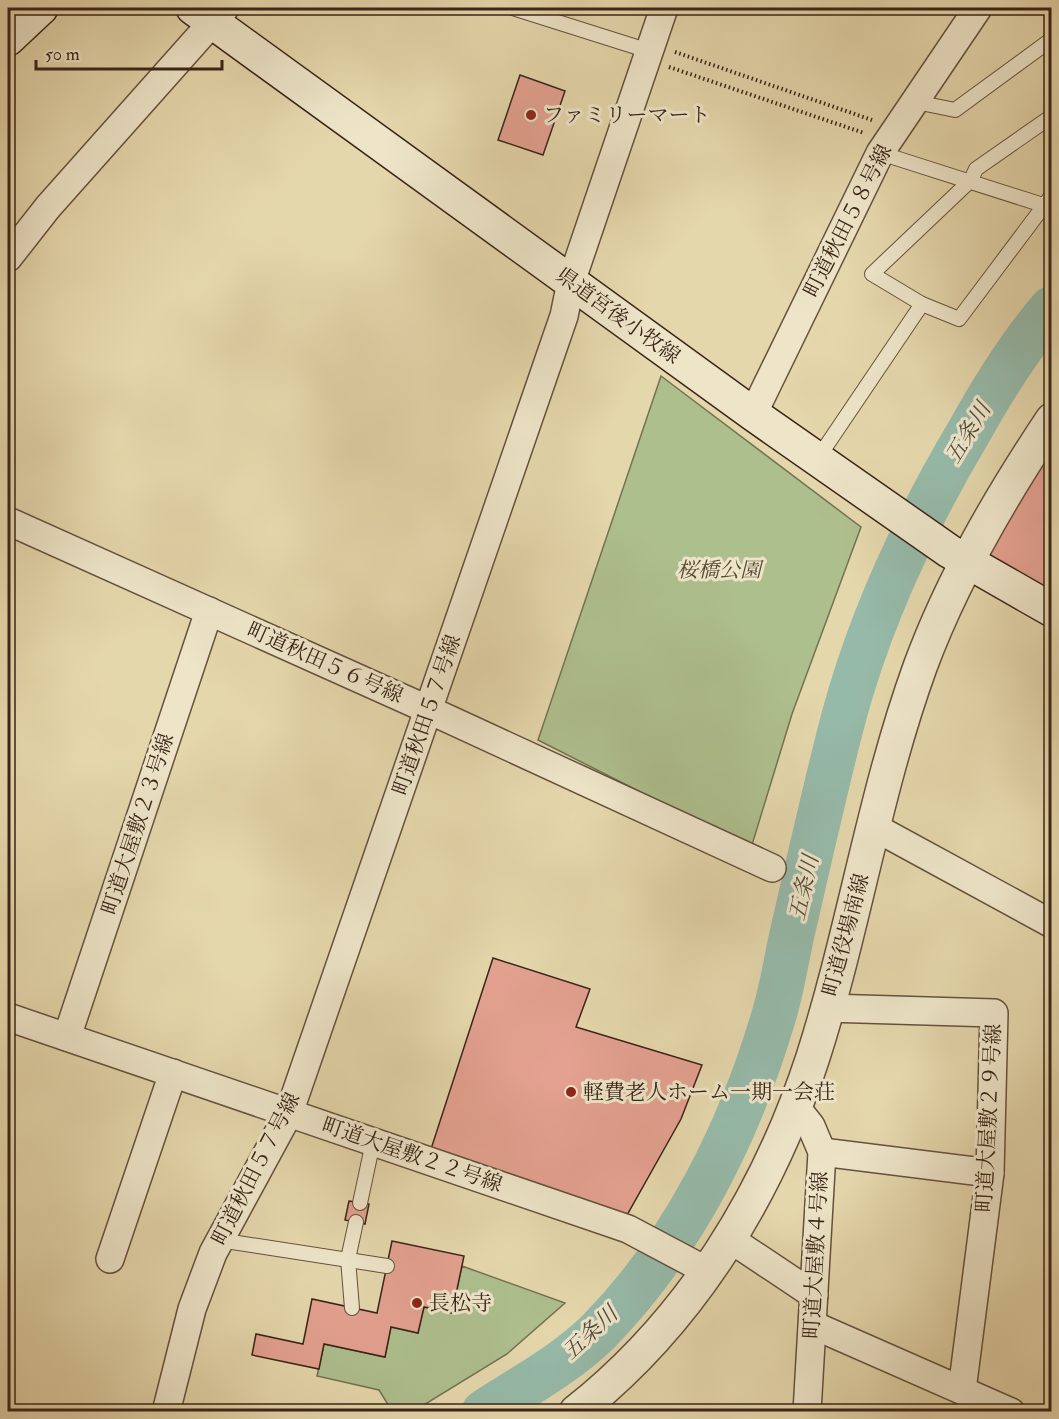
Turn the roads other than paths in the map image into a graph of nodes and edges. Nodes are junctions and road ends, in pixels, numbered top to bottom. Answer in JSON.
{"nodes":[{"id":1,"x":41,"y":8,"type":"edge"},
{"id":2,"x":513,"y":8,"type":"edge"},
{"id":3,"x":664,"y":8,"type":"edge"},
{"id":4,"x":978,"y":8,"type":"edge"},
{"id":5,"x":210,"y":12,"type":"edge"},
{"id":6,"x":8,"y":39,"type":"edge"},
{"id":7,"x":1052,"y":39,"type":"edge"},
{"id":8,"x":649,"y":52,"type":"junction"},
{"id":9,"x":923,"y":104,"type":"junction"},
{"id":10,"x":1052,"y":116,"type":"edge"},
{"id":11,"x":888,"y":145,"type":"junction"},
{"id":12,"x":970,"y":180,"type":"junction"},
{"id":13,"x":1047,"y":200,"type":"edge"},
{"id":14,"x":8,"y":258,"type":"edge"},
{"id":15,"x":572,"y":282,"type":"junction"},
{"id":16,"x":922,"y":304,"type":"junction"},
{"id":17,"x":753,"y":414,"type":"junction"},
{"id":18,"x":1052,"y":420,"type":"edge"},
{"id":19,"x":818,"y":458,"type":"junction"},
{"id":20,"x":8,"y":521,"type":"edge"},
{"id":21,"x":958,"y":556,"type":"junction"},
{"id":22,"x":1052,"y":610,"type":"edge"},
{"id":23,"x":209,"y":611,"type":"junction"},
{"id":24,"x":429,"y":710,"type":"junction"},
{"id":25,"x":874,"y":827,"type":"junction"},
{"id":26,"x":772,"y":868,"type":"dead end"},
{"id":27,"x":1052,"y":924,"type":"edge"},
{"id":28,"x":827,"y":1008,"type":"junction"},
{"id":29,"x":8,"y":1017,"type":"edge"},
{"id":30,"x":67,"y":1037,"type":"junction"},
{"id":31,"x":173,"y":1073,"type":"junction"},
{"id":32,"x":796,"y":1107,"type":"junction"},
{"id":33,"x":289,"y":1113,"type":"junction"},
{"id":34,"x":373,"y":1142,"type":"junction"},
{"id":35,"x":822,"y":1152,"type":"junction"},
{"id":36,"x":990,"y":1173,"type":"junction"},
{"id":37,"x":360,"y":1203,"type":"dead end"},
{"id":38,"x":356,"y":1222,"type":"dead end"},
{"id":39,"x":730,"y":1239,"type":"junction"},
{"id":40,"x":219,"y":1240,"type":"junction"},
{"id":41,"x":111,"y":1259,"type":"dead end"},
{"id":42,"x":348,"y":1259,"type":"junction"},
{"id":43,"x":387,"y":1266,"type":"dead end"},
{"id":44,"x":703,"y":1268,"type":"junction"},
{"id":45,"x":814,"y":1295,"type":"junction"},
{"id":46,"x":352,"y":1308,"type":"dead end"},
{"id":47,"x":813,"y":1325,"type":"junction"},
{"id":48,"x":962,"y":1390,"type":"junction"},
{"id":49,"x":591,"y":1407,"type":"edge"},
{"id":50,"x":166,"y":1412,"type":"edge"},
{"id":51,"x":807,"y":1412,"type":"edge"},
{"id":52,"x":1011,"y":1412,"type":"edge"}],
"edges":[{"from":1,"to":6,"type":"street"},
{"from":2,"to":8,"type":"lane"},
{"from":3,"to":8,"type":"street","name":"町道秋田５７号線"},
{"from":4,"to":9,"type":"street","name":"町道秋田５８号線"},
{"from":5,"to":14,"type":"street"},
{"from":5,"to":15,"type":"street","name":"県道宮後小牧線"},
{"from":7,"to":9,"type":"lane"},
{"from":8,"to":15,"type":"street","name":"町道秋田５７号線"},
{"from":9,"to":11,"type":"street","name":"町道秋田５８号線"},
{"from":10,"to":12,"type":"lane"},
{"from":11,"to":12,"type":"lane"},
{"from":11,"to":17,"type":"street","name":"町道秋田５８号線"},
{"from":12,"to":13,"type":"lane"},
{"from":12,"to":16,"type":"lane"},
{"from":13,"to":16,"type":"lane"},
{"from":15,"to":17,"type":"street","name":"県道宮後小牧線"},
{"from":15,"to":24,"type":"street","name":"町道秋田５７号線"},
{"from":16,"to":19,"type":"lane"},
{"from":17,"to":19,"type":"street","name":"県道宮後小牧線"},
{"from":18,"to":21,"type":"street","name":"町道役場南線"},
{"from":19,"to":21,"type":"street","name":"県道宮後小牧線"},
{"from":20,"to":23,"type":"street","name":"町道秋田５６号線"},
{"from":21,"to":22,"type":"street","name":"県道宮後小牧線"},
{"from":21,"to":25,"type":"street","name":"町道役場南線"},
{"from":23,"to":24,"type":"street","name":"町道秋田５６号線"},
{"from":23,"to":30,"type":"street","name":"町道大屋敷２３号線"},
{"from":24,"to":26,"type":"street","name":"町道秋田５６号線"},
{"from":24,"to":33,"type":"street","name":"町道秋田５７号線"},
{"from":25,"to":27,"type":"street"},
{"from":25,"to":28,"type":"street","name":"町道役場南線"},
{"from":28,"to":32,"type":"street","name":"町道役場南線"},
{"from":28,"to":36,"type":"street","name":"町道大屋敷２９号線"},
{"from":29,"to":30,"type":"street","name":"町道大屋敷２２号線"},
{"from":30,"to":31,"type":"street","name":"町道大屋敷２２号線"},
{"from":31,"to":33,"type":"street","name":"町道大屋敷２２号線"},
{"from":31,"to":41,"type":"street"},
{"from":32,"to":35,"type":"street","name":"町道大屋敷４号線"},
{"from":32,"to":39,"type":"street","name":"町道役場南線"},
{"from":33,"to":34,"type":"street","name":"町道大屋敷２２号線"},
{"from":33,"to":40,"type":"street","name":"町道秋田５７号線"},
{"from":34,"to":37,"type":"lane"},
{"from":34,"to":44,"type":"street","name":"町道大屋敷２２号線"},
{"from":35,"to":36,"type":"street"},
{"from":35,"to":45,"type":"street","name":"町道大屋敷４号線"},
{"from":36,"to":48,"type":"street","name":"町道大屋敷２９号線"},
{"from":38,"to":42,"type":"lane"},
{"from":39,"to":44,"type":"street","name":"町道役場南線"},
{"from":39,"to":45,"type":"street"},
{"from":40,"to":42,"type":"lane"},
{"from":40,"to":50,"type":"street","name":"町道秋田５７号線"},
{"from":42,"to":43,"type":"lane"},
{"from":42,"to":46,"type":"lane"},
{"from":44,"to":49,"type":"street","name":"町道役場南線"},
{"from":45,"to":47,"type":"street","name":"町道大屋敷４号線"},
{"from":47,"to":48,"type":"street"},
{"from":47,"to":51,"type":"street","name":"町道大屋敷４号線"},
{"from":48,"to":52,"type":"street"}]}
